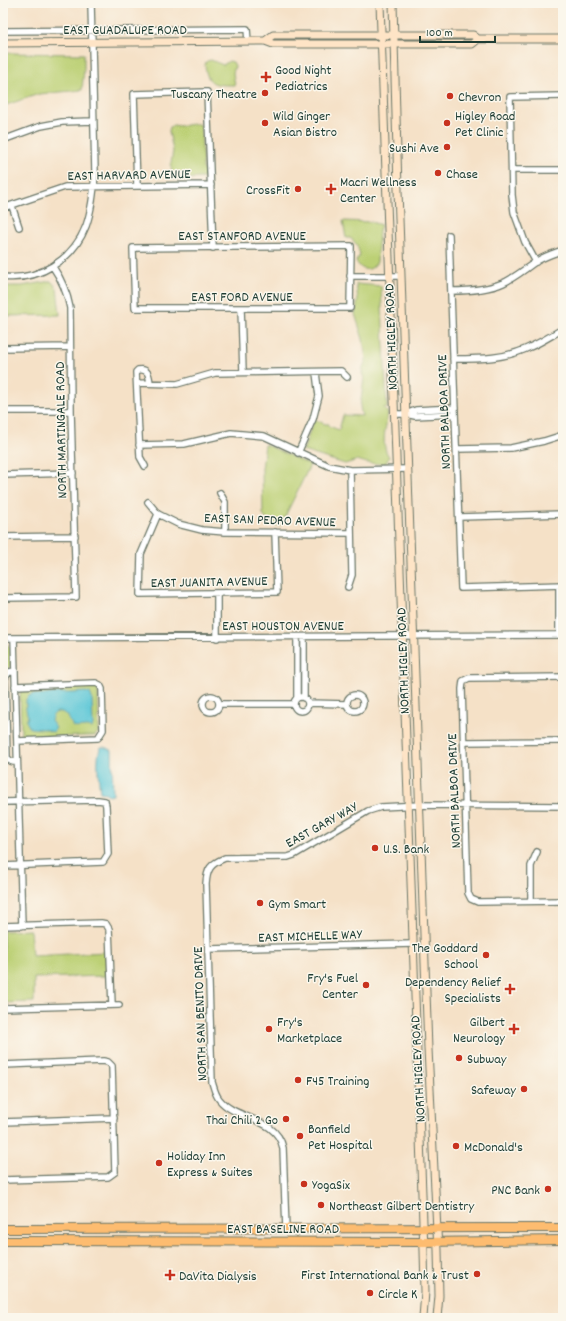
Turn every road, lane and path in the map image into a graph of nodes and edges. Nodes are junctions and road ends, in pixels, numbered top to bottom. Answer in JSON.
{"nodes":[{"id":1,"x":91,"y":3,"type":"edge"},
{"id":2,"x":380,"y":3,"type":"edge"},
{"id":3,"x":393,"y":3,"type":"edge"},
{"id":4,"x":91,"y":30,"type":"junction"},
{"id":5,"x":3,"y":31,"type":"edge"},
{"id":6,"x":381,"y":35,"type":"junction"},
{"id":7,"x":394,"y":35,"type":"junction"},
{"id":8,"x":478,"y":39,"type":"junction"},
{"id":9,"x":563,"y":39,"type":"edge"},
{"id":10,"x":248,"y":41,"type":"junction"},
{"id":11,"x":265,"y":41,"type":"junction"},
{"id":12,"x":3,"y":43,"type":"edge"},
{"id":13,"x":91,"y":43,"type":"junction"},
{"id":14,"x":381,"y":44,"type":"junction"},
{"id":15,"x":394,"y":44,"type":"junction"},
{"id":16,"x":563,"y":96,"type":"edge"},
{"id":17,"x":93,"y":121,"type":"junction"},
{"id":18,"x":3,"y":140,"type":"edge"},
{"id":19,"x":512,"y":170,"type":"junction"},
{"id":20,"x":563,"y":170,"type":"edge"},
{"id":21,"x":212,"y":185,"type":"junction"},
{"id":22,"x":94,"y":186,"type":"junction"},
{"id":23,"x":137,"y":186,"type":"junction"},
{"id":24,"x":386,"y":192,"type":"junction"},
{"id":25,"x":398,"y":192,"type":"junction"},
{"id":26,"x":12,"y":206,"type":"junction"},
{"id":27,"x":3,"y":208,"type":"edge"},
{"id":28,"x":19,"y":227,"type":"dead end"},
{"id":29,"x":449,"y":236,"type":"dead end"},
{"id":30,"x":213,"y":248,"type":"junction"},
{"id":31,"x":563,"y":250,"type":"edge"},
{"id":32,"x":536,"y":262,"type":"junction"},
{"id":33,"x":53,"y":267,"type":"junction"},
{"id":34,"x":350,"y":276,"type":"junction"},
{"id":35,"x":390,"y":276,"type":"junction"},
{"id":36,"x":401,"y":276,"type":"junction"},
{"id":37,"x":3,"y":277,"type":"edge"},
{"id":38,"x":451,"y":291,"type":"junction"},
{"id":39,"x":135,"y":308,"type":"joint"},
{"id":40,"x":241,"y":308,"type":"junction"},
{"id":41,"x":563,"y":328,"type":"edge"},
{"id":42,"x":70,"y":347,"type":"junction"},
{"id":43,"x":3,"y":348,"type":"edge"},
{"id":44,"x":454,"y":359,"type":"junction"},
{"id":45,"x":243,"y":372,"type":"junction"},
{"id":46,"x":316,"y":373,"type":"junction"},
{"id":47,"x":347,"y":377,"type":"dead end"},
{"id":48,"x":137,"y":383,"type":"junction"},
{"id":49,"x":150,"y":383,"type":"junction"},
{"id":50,"x":3,"y":411,"type":"edge"},
{"id":51,"x":71,"y":411,"type":"junction"},
{"id":52,"x":455,"y":411,"type":"junction"},
{"id":53,"x":395,"y":414,"type":"junction"},
{"id":54,"x":406,"y":414,"type":"junction"},
{"id":55,"x":563,"y":435,"type":"edge"},
{"id":56,"x":139,"y":445,"type":"junction"},
{"id":57,"x":456,"y":449,"type":"junction"},
{"id":58,"x":298,"y":452,"type":"junction"},
{"id":59,"x":145,"y":466,"type":"dead end"},
{"id":60,"x":396,"y":469,"type":"junction"},
{"id":61,"x":408,"y":469,"type":"junction"},
{"id":62,"x":350,"y":470,"type":"junction"},
{"id":63,"x":73,"y":473,"type":"junction"},
{"id":64,"x":3,"y":475,"type":"edge"},
{"id":65,"x":220,"y":493,"type":"dead end"},
{"id":66,"x":148,"y":502,"type":"dead end"},
{"id":67,"x":158,"y":514,"type":"junction"},
{"id":68,"x":563,"y":514,"type":"edge"},
{"id":69,"x":459,"y":517,"type":"junction"},
{"id":70,"x":225,"y":532,"type":"junction"},
{"id":71,"x":275,"y":532,"type":"junction"},
{"id":72,"x":351,"y":533,"type":"junction"},
{"id":73,"x":75,"y":536,"type":"junction"},
{"id":74,"x":3,"y":537,"type":"edge"},
{"id":75,"x":561,"y":585,"type":"edge"},
{"id":76,"x":348,"y":587,"type":"dead end"},
{"id":77,"x":217,"y":593,"type":"junction"},
{"id":78,"x":3,"y":598,"type":"edge"},
{"id":79,"x":561,"y":635,"type":"edge"},
{"id":80,"x":297,"y":637,"type":"junction"},
{"id":81,"x":304,"y":637,"type":"junction"},
{"id":82,"x":403,"y":637,"type":"junction"},
{"id":83,"x":414,"y":637,"type":"junction"},
{"id":84,"x":3,"y":638,"type":"edge"},
{"id":85,"x":14,"y":638,"type":"junction"},
{"id":86,"x":217,"y":638,"type":"junction"},
{"id":87,"x":14,"y":672,"type":"junction"},
{"id":88,"x":563,"y":677,"type":"edge"},
{"id":89,"x":15,"y":686,"type":"junction"},
{"id":90,"x":304,"y":698,"type":"junction"},
{"id":91,"x":296,"y":701,"type":"junction"},
{"id":92,"x":308,"y":703,"type":"junction"},
{"id":93,"x":219,"y":704,"type":"dead end"},
{"id":94,"x":346,"y":704,"type":"dead end"},
{"id":95,"x":17,"y":741,"type":"junction"},
{"id":96,"x":563,"y":741,"type":"edge"},
{"id":97,"x":464,"y":742,"type":"junction"},
{"id":98,"x":17,"y":762,"type":"junction"},
{"id":99,"x":3,"y":802,"type":"edge"},
{"id":100,"x":19,"y":802,"type":"junction"},
{"id":101,"x":414,"y":805,"type":"junction"},
{"id":102,"x":465,"y":806,"type":"junction"},
{"id":103,"x":563,"y":806,"type":"edge"},
{"id":104,"x":537,"y":852,"type":"dead end"},
{"id":105,"x":216,"y":862,"type":"joint"},
{"id":106,"x":21,"y":865,"type":"junction"},
{"id":107,"x":3,"y":866,"type":"edge"},
{"id":108,"x":531,"y":901,"type":"junction"},
{"id":109,"x":563,"y":901,"type":"edge"},
{"id":110,"x":3,"y":926,"type":"edge"},
{"id":111,"x":22,"y":926,"type":"junction"},
{"id":112,"x":413,"y":944,"type":"junction"},
{"id":113,"x":425,"y":944,"type":"junction"},
{"id":114,"x":208,"y":950,"type":"junction"},
{"id":115,"x":119,"y":1004,"type":"dead end"},
{"id":116,"x":112,"y":1005,"type":"junction"},
{"id":117,"x":3,"y":1008,"type":"edge"},
{"id":118,"x":3,"y":1065,"type":"edge"},
{"id":119,"x":430,"y":1090,"type":"junction"},
{"id":120,"x":418,"y":1091,"type":"junction"},
{"id":121,"x":114,"y":1118,"type":"junction"},
{"id":122,"x":3,"y":1122,"type":"edge"},
{"id":123,"x":3,"y":1180,"type":"edge"},
{"id":124,"x":286,"y":1228,"type":"junction"},
{"id":125,"x":423,"y":1228,"type":"junction"},
{"id":126,"x":437,"y":1228,"type":"junction"},
{"id":127,"x":563,"y":1228,"type":"edge"},
{"id":128,"x":130,"y":1229,"type":"junction"},
{"id":129,"x":3,"y":1230,"type":"edge"},
{"id":130,"x":563,"y":1240,"type":"edge"},
{"id":131,"x":3,"y":1241,"type":"edge"},
{"id":132,"x":131,"y":1241,"type":"junction"},
{"id":133,"x":286,"y":1241,"type":"junction"},
{"id":134,"x":438,"y":1241,"type":"junction"},
{"id":135,"x":424,"y":1242,"type":"junction"},
{"id":136,"x":423,"y":1318,"type":"edge"},
{"id":137,"x":437,"y":1318,"type":"edge"}],
"edges":[{"from":1,"to":4,"type":"street"},
{"from":2,"to":6,"type":"main road","name":"NORTH HIGLEY ROAD"},
{"from":3,"to":7,"type":"main road","name":"NORTH HIGLEY ROAD"},
{"from":4,"to":5,"type":"street","name":"EAST GUADALUPE ROAD"},
{"from":4,"to":10,"type":"street","name":"EAST GUADALUPE ROAD"},
{"from":4,"to":13,"type":"street"},
{"from":6,"to":7,"type":"main road","name":"EAST GUADALUPE ROAD"},
{"from":6,"to":11,"type":"main road","name":"EAST GUADALUPE ROAD"},
{"from":6,"to":14,"type":"main road","name":"NORTH HIGLEY ROAD"},
{"from":7,"to":8,"type":"main road","name":"EAST GUADALUPE ROAD"},
{"from":7,"to":15,"type":"main road","name":"NORTH HIGLEY ROAD"},
{"from":8,"to":9,"type":"main road","name":"EAST GUADALUPE ROAD"},
{"from":8,"to":15,"type":"main road","name":"EAST GUADALUPE ROAD"},
{"from":10,"to":11,"type":"main road","name":"EAST GUADALUPE ROAD"},
{"from":10,"to":13,"type":"main road","name":"EAST GUADALUPE ROAD"},
{"from":11,"to":14,"type":"main road","name":"EAST GUADALUPE ROAD"},
{"from":12,"to":13,"type":"main road","name":"EAST GUADALUPE ROAD"},
{"from":13,"to":17,"type":"street"},
{"from":14,"to":15,"type":"main road","name":"EAST GUADALUPE ROAD"},
{"from":14,"to":24,"type":"main road","name":"NORTH HIGLEY ROAD"},
{"from":15,"to":25,"type":"main road","name":"NORTH HIGLEY ROAD"},
{"from":16,"to":19,"type":"street"},
{"from":17,"to":18,"type":"street"},
{"from":17,"to":22,"type":"street"},
{"from":19,"to":20,"type":"street"},
{"from":19,"to":32,"type":"street"},
{"from":21,"to":23,"type":"street","name":"EAST HARVARD AVENUE"},
{"from":21,"to":23,"type":"street"},
{"from":21,"to":30,"type":"street"},
{"from":22,"to":23,"type":"street","name":"EAST HARVARD AVENUE"},
{"from":22,"to":26,"type":"street","name":"EAST HARVARD AVENUE"},
{"from":22,"to":33,"type":"street"},
{"from":24,"to":25,"type":"main road"},
{"from":24,"to":35,"type":"main road","name":"NORTH HIGLEY ROAD"},
{"from":25,"to":36,"type":"main road","name":"NORTH HIGLEY ROAD"},
{"from":26,"to":27,"type":"street","name":"EAST HARVARD AVENUE"},
{"from":26,"to":28,"type":"street"},
{"from":29,"to":38,"type":"street","name":"NORTH BALBOA DRIVE"},
{"from":30,"to":34,"type":"street","name":"EAST STANFORD AVENUE"},
{"from":30,"to":39,"type":"street","name":"EAST STANFORD AVENUE"},
{"from":31,"to":32,"type":"street"},
{"from":32,"to":38,"type":"street"},
{"from":33,"to":37,"type":"street"},
{"from":33,"to":42,"type":"street","name":"NORTH MARTINGALE ROAD"},
{"from":34,"to":35,"type":"street"},
{"from":34,"to":40,"type":"street","name":"EAST FORD AVENUE"},
{"from":35,"to":36,"type":"street"},
{"from":35,"to":53,"type":"main road","name":"NORTH HIGLEY ROAD"},
{"from":36,"to":54,"type":"main road","name":"NORTH HIGLEY ROAD"},
{"from":38,"to":44,"type":"street","name":"NORTH BALBOA DRIVE"},
{"from":39,"to":40,"type":"street","name":"EAST FORD AVENUE"},
{"from":40,"to":45,"type":"street"},
{"from":41,"to":44,"type":"street"},
{"from":42,"to":43,"type":"street"},
{"from":42,"to":51,"type":"street","name":"NORTH MARTINGALE ROAD"},
{"from":44,"to":52,"type":"street","name":"NORTH BALBOA DRIVE"},
{"from":45,"to":46,"type":"street"},
{"from":45,"to":49,"type":"street"},
{"from":46,"to":47,"type":"street"},
{"from":46,"to":58,"type":"street"},
{"from":48,"to":49,"type":"street"},
{"from":48,"to":49,"type":"street"},
{"from":48,"to":56,"type":"street"},
{"from":50,"to":51,"type":"street"},
{"from":51,"to":63,"type":"street","name":"NORTH MARTINGALE ROAD"},
{"from":52,"to":54,"type":"street"},
{"from":52,"to":57,"type":"street","name":"NORTH BALBOA DRIVE"},
{"from":53,"to":54,"type":"street"},
{"from":53,"to":60,"type":"main road","name":"NORTH HIGLEY ROAD"},
{"from":54,"to":61,"type":"main road","name":"NORTH HIGLEY ROAD"},
{"from":55,"to":57,"type":"street"},
{"from":56,"to":58,"type":"street"},
{"from":56,"to":59,"type":"street"},
{"from":57,"to":69,"type":"street","name":"NORTH BALBOA DRIVE"},
{"from":58,"to":62,"type":"street"},
{"from":60,"to":61,"type":"street"},
{"from":60,"to":62,"type":"street"},
{"from":60,"to":82,"type":"main road","name":"NORTH HIGLEY ROAD"},
{"from":61,"to":83,"type":"main road","name":"NORTH HIGLEY ROAD"},
{"from":62,"to":72,"type":"street"},
{"from":63,"to":64,"type":"street"},
{"from":63,"to":73,"type":"street","name":"NORTH MARTINGALE ROAD"},
{"from":65,"to":70,"type":"street"},
{"from":66,"to":67,"type":"street","name":"EAST SAN PEDRO AVENUE"},
{"from":67,"to":70,"type":"street","name":"EAST SAN PEDRO AVENUE"},
{"from":67,"to":77,"type":"street","name":"EAST JUANITA AVENUE"},
{"from":68,"to":69,"type":"street"},
{"from":69,"to":75,"type":"street","name":"NORTH BALBOA DRIVE"},
{"from":70,"to":71,"type":"street","name":"EAST SAN PEDRO AVENUE"},
{"from":71,"to":72,"type":"street","name":"EAST SAN PEDRO AVENUE"},
{"from":71,"to":77,"type":"street","name":"EAST JUANITA AVENUE"},
{"from":72,"to":76,"type":"street"},
{"from":73,"to":74,"type":"street"},
{"from":73,"to":78,"type":"street","name":"NORTH MARTINGALE ROAD"},
{"from":75,"to":79,"type":"street"},
{"from":77,"to":86,"type":"street"},
{"from":79,"to":83,"type":"street","name":"EAST HOUSTON AVENUE"},
{"from":80,"to":81,"type":"street","name":"EAST HOUSTON AVENUE"},
{"from":80,"to":86,"type":"street","name":"EAST HOUSTON AVENUE"},
{"from":80,"to":91,"type":"street"},
{"from":81,"to":82,"type":"street","name":"EAST HOUSTON AVENUE"},
{"from":81,"to":90,"type":"street"},
{"from":82,"to":83,"type":"street","name":"EAST HOUSTON AVENUE"},
{"from":82,"to":101,"type":"main road","name":"NORTH HIGLEY ROAD"},
{"from":83,"to":101,"type":"main road","name":"NORTH HIGLEY ROAD"},
{"from":84,"to":85,"type":"street","name":"EAST HOUSTON AVENUE"},
{"from":85,"to":86,"type":"street","name":"EAST HOUSTON AVENUE"},
{"from":85,"to":87,"type":"street"},
{"from":87,"to":89,"type":"street"},
{"from":87,"to":98,"type":"street"},
{"from":88,"to":97,"type":"street","name":"NORTH BALBOA DRIVE"},
{"from":89,"to":95,"type":"street"},
{"from":89,"to":95,"type":"street"},
{"from":90,"to":91,"type":"street"},
{"from":90,"to":92,"type":"street"},
{"from":91,"to":92,"type":"street"},
{"from":91,"to":93,"type":"street"},
{"from":92,"to":94,"type":"street"},
{"from":95,"to":98,"type":"street"},
{"from":96,"to":97,"type":"street"},
{"from":97,"to":102,"type":"street","name":"NORTH BALBOA DRIVE"},
{"from":98,"to":100,"type":"street"},
{"from":99,"to":100,"type":"street"},
{"from":100,"to":106,"type":"street"},
{"from":100,"to":106,"type":"street"},
{"from":101,"to":102,"type":"street","name":"EAST GARY WAY"},
{"from":101,"to":105,"type":"street","name":"EAST GARY WAY"},
{"from":101,"to":112,"type":"main road","name":"NORTH HIGLEY ROAD"},
{"from":101,"to":113,"type":"main road","name":"NORTH HIGLEY ROAD"},
{"from":102,"to":103,"type":"street","name":"EAST GARY WAY"},
{"from":102,"to":108,"type":"street","name":"NORTH BALBOA DRIVE"},
{"from":104,"to":108,"type":"street"},
{"from":105,"to":114,"type":"street","name":"NORTH SAN BENITO DRIVE"},
{"from":106,"to":107,"type":"street"},
{"from":106,"to":111,"type":"street"},
{"from":108,"to":109,"type":"street"},
{"from":110,"to":111,"type":"street"},
{"from":111,"to":116,"type":"street"},
{"from":112,"to":113,"type":"main road"},
{"from":112,"to":114,"type":"street","name":"EAST MICHELLE WAY"},
{"from":112,"to":120,"type":"main road","name":"NORTH HIGLEY ROAD"},
{"from":113,"to":119,"type":"main road","name":"NORTH HIGLEY ROAD"},
{"from":114,"to":124,"type":"street","name":"NORTH SAN BENITO DRIVE"},
{"from":115,"to":116,"type":"street"},
{"from":116,"to":117,"type":"street"},
{"from":118,"to":121,"type":"street"},
{"from":119,"to":120,"type":"main road"},
{"from":119,"to":126,"type":"main road","name":"NORTH HIGLEY ROAD"},
{"from":120,"to":125,"type":"main road","name":"NORTH HIGLEY ROAD"},
{"from":121,"to":122,"type":"street"},
{"from":121,"to":123,"type":"street"},
{"from":124,"to":125,"type":"main road","name":"EAST BASELINE ROAD"},
{"from":124,"to":128,"type":"main road","name":"EAST BASELINE ROAD"},
{"from":124,"to":133,"type":"main road"},
{"from":125,"to":126,"type":"main road","name":"EAST BASELINE ROAD"},
{"from":125,"to":135,"type":"main road","name":"NORTH HIGLEY ROAD"},
{"from":126,"to":127,"type":"main road","name":"EAST BASELINE ROAD"},
{"from":126,"to":134,"type":"main road","name":"NORTH HIGLEY ROAD"},
{"from":128,"to":129,"type":"main road","name":"EAST BASELINE ROAD"},
{"from":128,"to":132,"type":"main road"},
{"from":130,"to":134,"type":"main road","name":"EAST BASELINE ROAD"},
{"from":131,"to":132,"type":"main road","name":"EAST BASELINE ROAD"},
{"from":132,"to":133,"type":"main road","name":"EAST BASELINE ROAD"},
{"from":133,"to":135,"type":"main road","name":"EAST BASELINE ROAD"},
{"from":134,"to":135,"type":"main road","name":"EAST BASELINE ROAD"},
{"from":134,"to":137,"type":"main road","name":"NORTH HIGLEY ROAD"},
{"from":135,"to":136,"type":"main road","name":"NORTH HIGLEY ROAD"}]}
